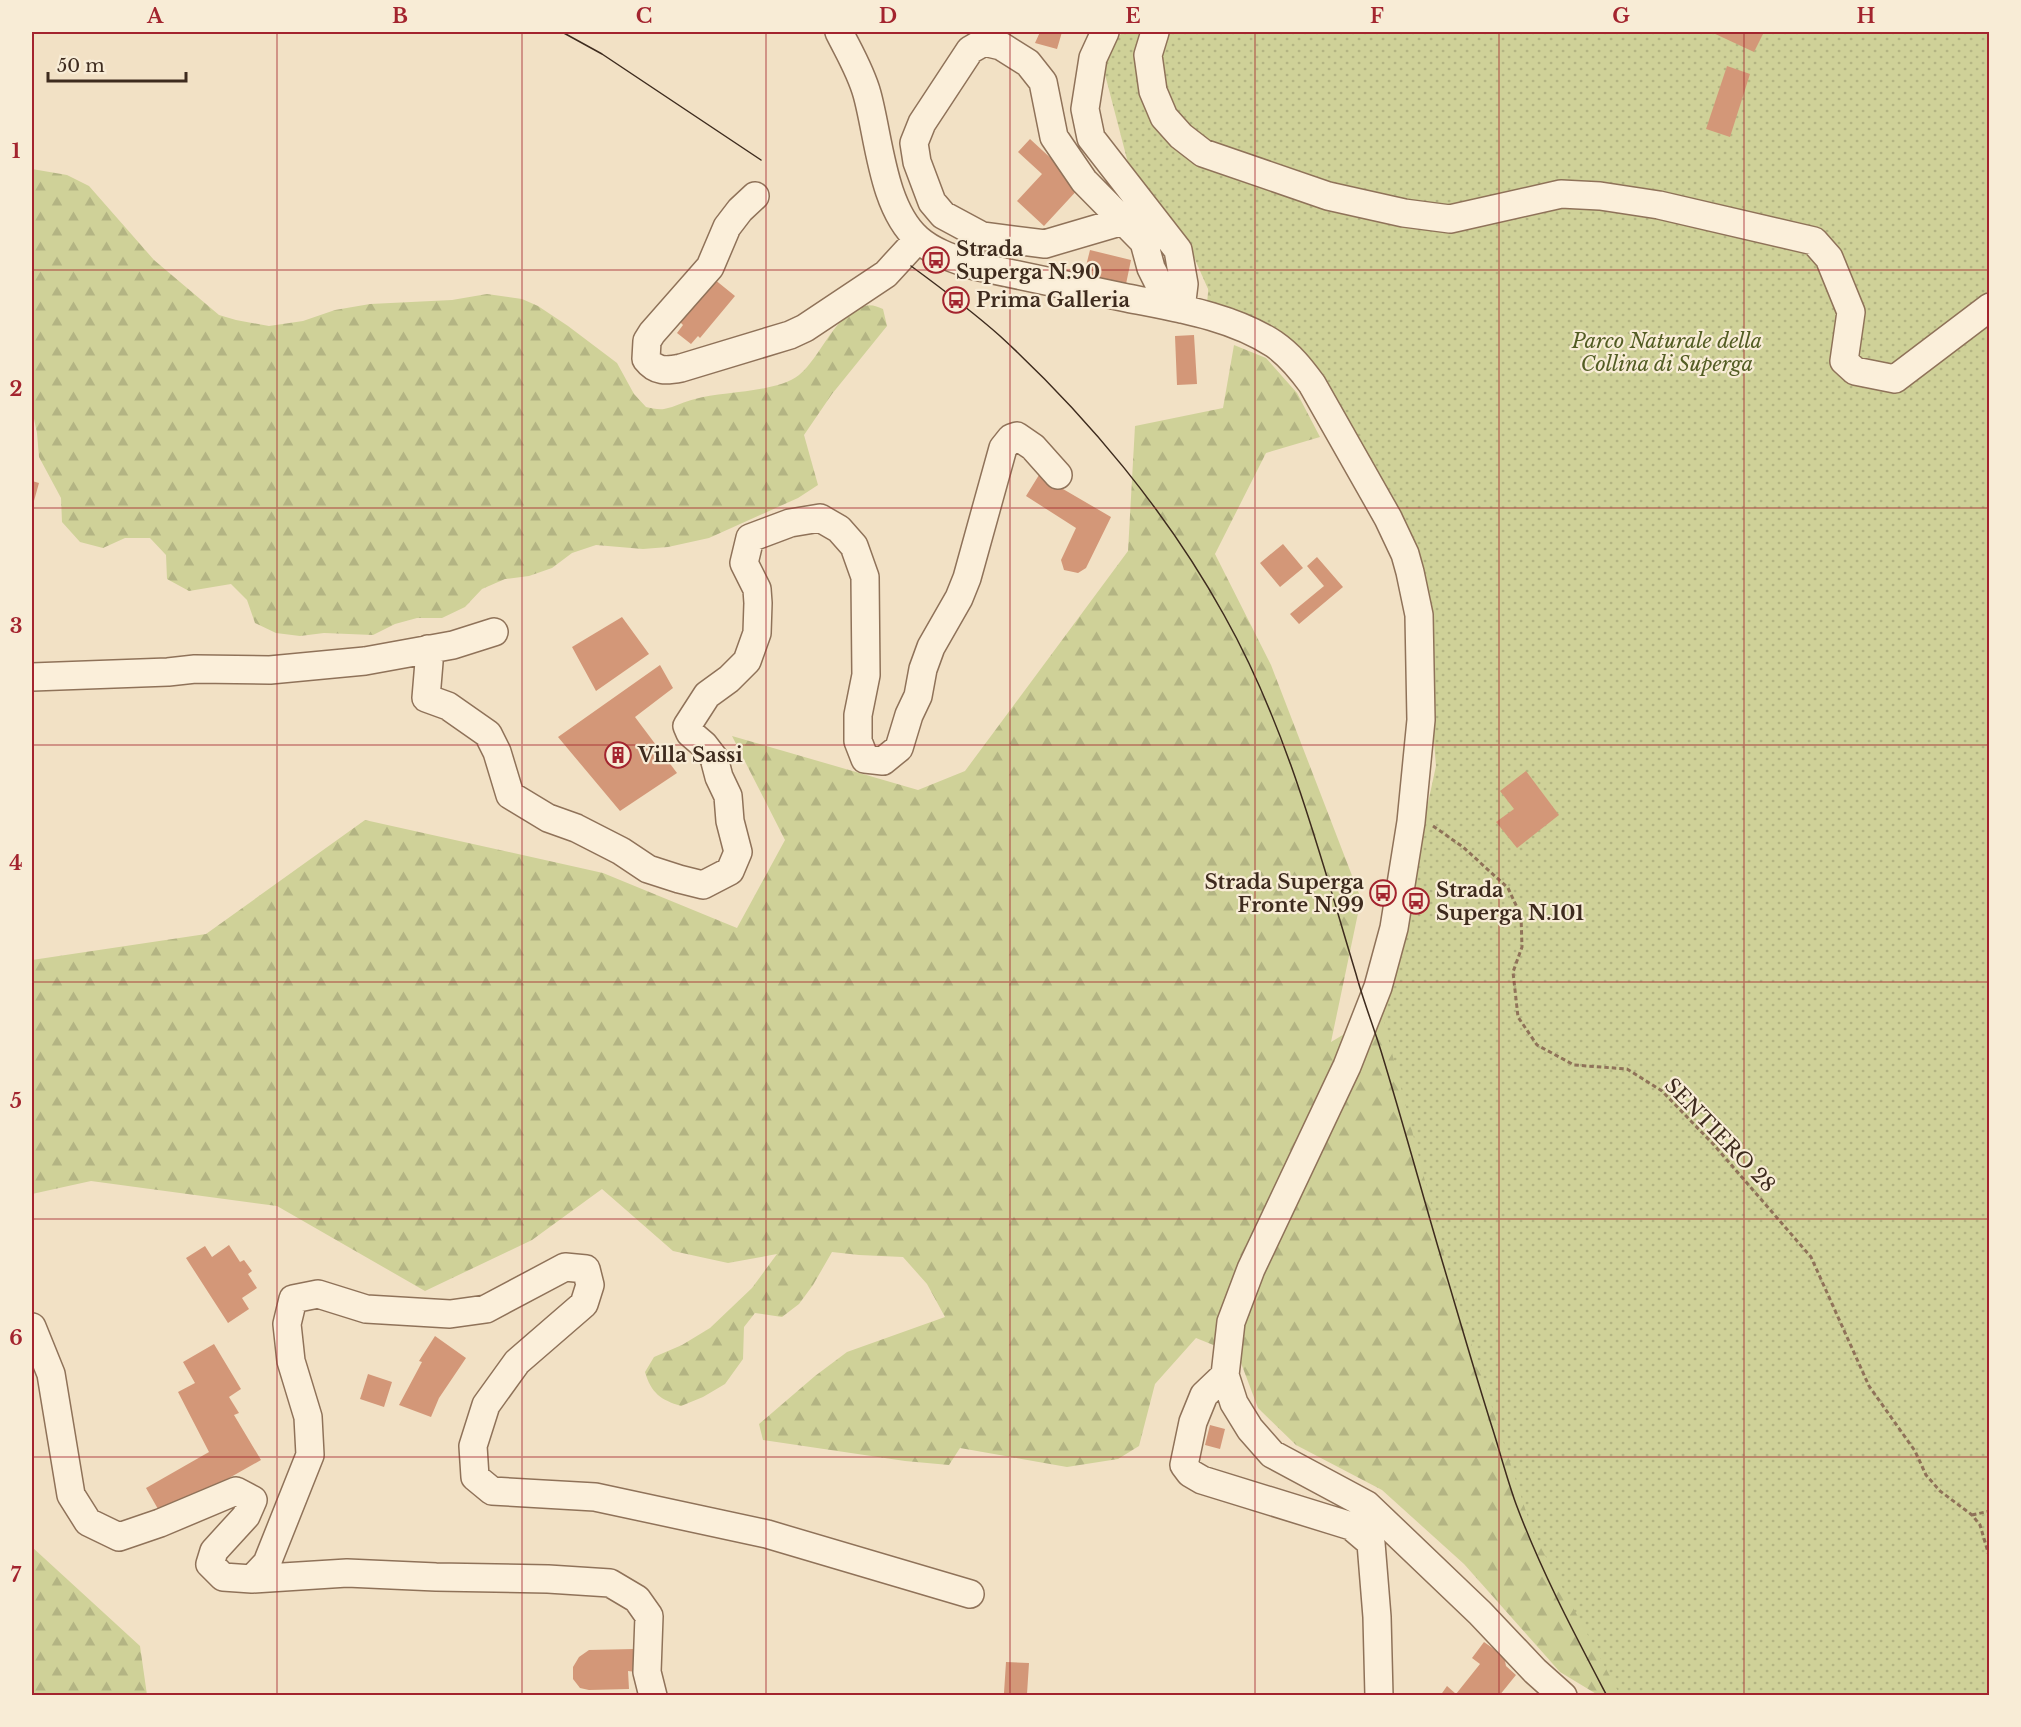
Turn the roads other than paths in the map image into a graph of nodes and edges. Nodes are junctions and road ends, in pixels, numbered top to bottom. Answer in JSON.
{"nodes":[{"id":1,"x":839,"y":32,"type":"edge"},
{"id":2,"x":1105,"y":32,"type":"edge"},
{"id":3,"x":1155,"y":32,"type":"edge"},
{"id":4,"x":754,"y":196,"type":"dead end"},
{"id":5,"x":1123,"y":221,"type":"junction"},
{"id":6,"x":918,"y":239,"type":"junction"},
{"id":7,"x":1989,"y":307,"type":"edge"},
{"id":8,"x":1181,"y":309,"type":"junction"},
{"id":9,"x":1058,"y":475,"type":"dead end"},
{"id":10,"x":494,"y":632,"type":"dead end"},
{"id":11,"x":428,"y":650,"type":"junction"},
{"id":12,"x":32,"y":677,"type":"edge"},
{"id":13,"x":32,"y":1327,"type":"edge"},
{"id":14,"x":1225,"y":1376,"type":"junction"},
{"id":15,"x":252,"y":1579,"type":"junction"},
{"id":16,"x":970,"y":1594,"type":"dead end"},
{"id":17,"x":653,"y":1695,"type":"edge"},
{"id":18,"x":1379,"y":1695,"type":"edge"},
{"id":19,"x":1563,"y":1695,"type":"edge"}],
"edges":[{"from":1,"to":6,"type":"street"},
{"from":2,"to":8,"type":"street"},
{"from":3,"to":7,"type":"street"},
{"from":4,"to":6,"type":"street"},
{"from":5,"to":5,"type":"street"},
{"from":5,"to":8,"type":"street"},
{"from":6,"to":8,"type":"street"},
{"from":8,"to":14,"type":"street"},
{"from":9,"to":11,"type":"street"},
{"from":10,"to":11,"type":"street"},
{"from":11,"to":12,"type":"street"},
{"from":13,"to":15,"type":"street"},
{"from":14,"to":18,"type":"street"},
{"from":14,"to":19,"type":"street"},
{"from":15,"to":16,"type":"street"},
{"from":15,"to":17,"type":"street"}]}
